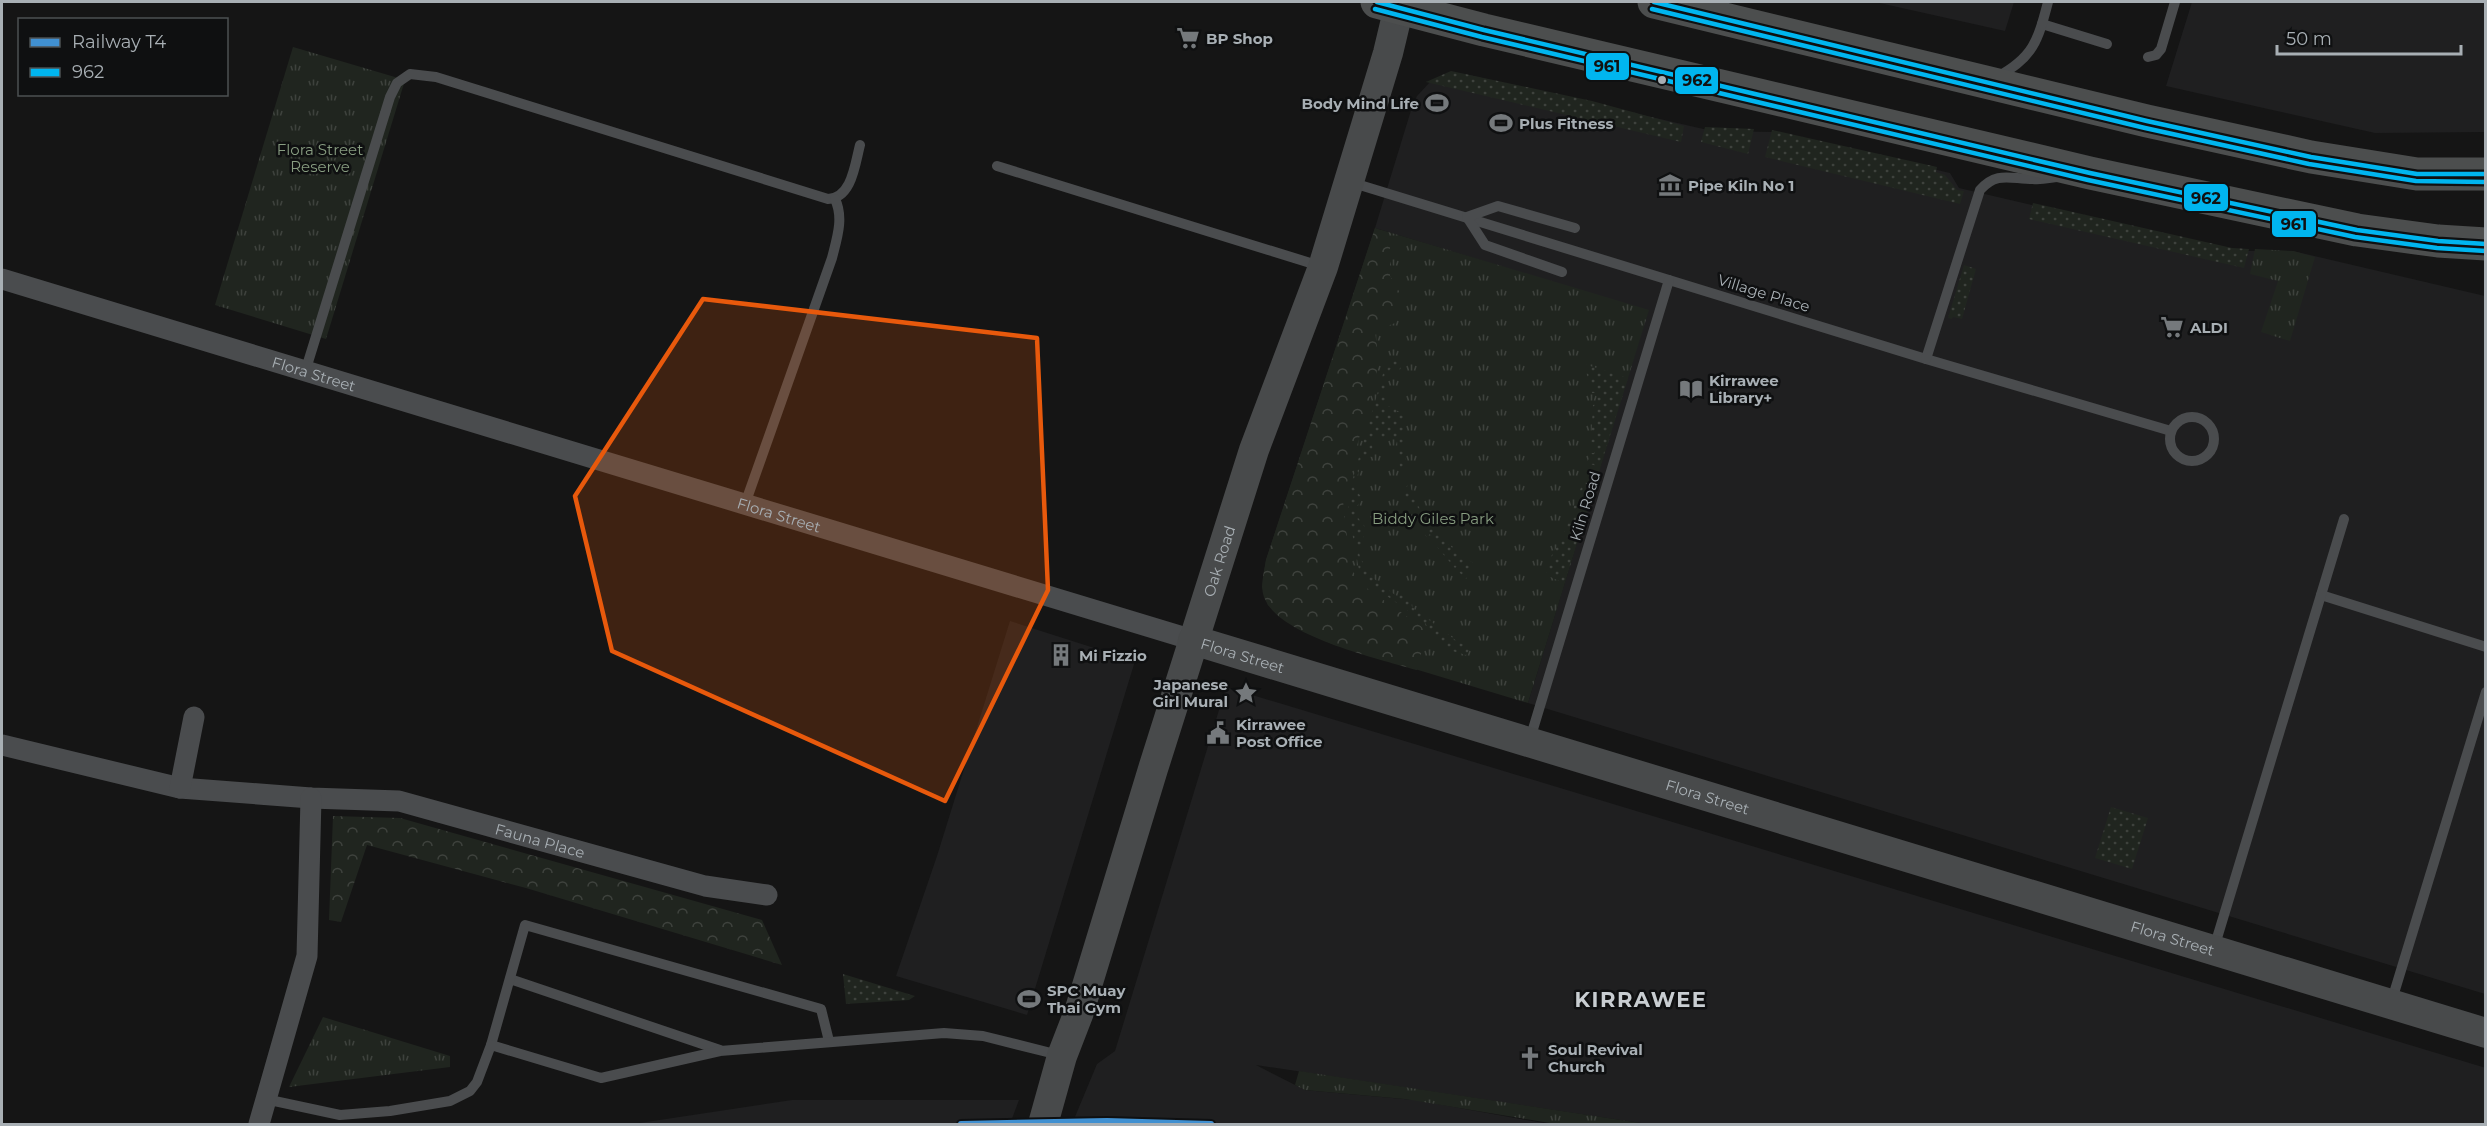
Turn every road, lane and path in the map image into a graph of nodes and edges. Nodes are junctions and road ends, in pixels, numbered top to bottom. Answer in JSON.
{"nodes":[{"id":1,"x":1654,"y":2,"type":"edge"},
{"id":2,"x":2048,"y":2,"type":"edge"},
{"id":3,"x":2175,"y":2,"type":"edge"},
{"id":4,"x":1392,"y":3,"type":"edge"},
{"id":5,"x":2042,"y":24,"type":"junction"},
{"id":6,"x":2107,"y":44,"type":"dead end"},
{"id":7,"x":2148,"y":57,"type":"dead end"},
{"id":8,"x":1989,"y":81,"type":"junction"},
{"id":9,"x":860,"y":145,"type":"dead end"},
{"id":10,"x":997,"y":166,"type":"dead end"},
{"id":11,"x":2090,"y":172,"type":"junction"},
{"id":12,"x":2486,"y":174,"type":"edge"},
{"id":13,"x":1349,"y":181,"type":"junction"},
{"id":14,"x":835,"y":199,"type":"junction"},
{"id":15,"x":1467,"y":217,"type":"junction"},
{"id":16,"x":1575,"y":228,"type":"dead end"},
{"id":17,"x":2486,"y":244,"type":"edge"},
{"id":18,"x":1323,"y":267,"type":"junction"},
{"id":19,"x":1562,"y":272,"type":"dead end"},
{"id":20,"x":2,"y":279,"type":"edge"},
{"id":21,"x":1669,"y":280,"type":"junction"},
{"id":22,"x":1926,"y":358,"type":"junction"},
{"id":23,"x":305,"y":372,"type":"junction"},
{"id":24,"x":2171,"y":431,"type":"junction"},
{"id":25,"x":745,"y":504,"type":"junction"},
{"id":26,"x":2344,"y":519,"type":"dead end"},
{"id":27,"x":2321,"y":595,"type":"junction"},
{"id":28,"x":1193,"y":640,"type":"junction"},
{"id":29,"x":2486,"y":648,"type":"edge"},
{"id":30,"x":2486,"y":692,"type":"edge"},
{"id":31,"x":194,"y":717,"type":"dead end"},
{"id":32,"x":1529,"y":742,"type":"junction"},
{"id":33,"x":2,"y":745,"type":"edge"},
{"id":34,"x":180,"y":788,"type":"junction"},
{"id":35,"x":311,"y":798,"type":"junction"},
{"id":36,"x":767,"y":895,"type":"dead end"},
{"id":37,"x":2214,"y":948,"type":"junction"},
{"id":38,"x":510,"y":979,"type":"junction"},
{"id":39,"x":2391,"y":1003,"type":"junction"},
{"id":40,"x":2486,"y":1033,"type":"edge"},
{"id":41,"x":829,"y":1041,"type":"junction"},
{"id":42,"x":491,"y":1045,"type":"junction"},
{"id":43,"x":720,"y":1050,"type":"junction"},
{"id":44,"x":1062,"y":1056,"type":"junction"},
{"id":45,"x":265,"y":1099,"type":"junction"},
{"id":46,"x":1046,"y":1115,"type":"edge"},
{"id":47,"x":259,"y":1125,"type":"edge"}],
"edges":[{"from":1,"to":8,"type":"highway"},
{"from":2,"to":5,"type":"lane"},
{"from":3,"to":7,"type":"lane"},
{"from":4,"to":11,"type":"highway"},
{"from":4,"to":13,"type":"street","name":"Oak Road"},
{"from":5,"to":6,"type":"lane"},
{"from":5,"to":8,"type":"lane"},
{"from":8,"to":12,"type":"highway"},
{"from":9,"to":14,"type":"lane"},
{"from":10,"to":18,"type":"lane"},
{"from":11,"to":17,"type":"highway"},
{"from":11,"to":22,"type":"lane"},
{"from":13,"to":15,"type":"lane","name":"Village Place"},
{"from":13,"to":18,"type":"street","name":"Oak Road"},
{"from":14,"to":23,"type":"lane"},
{"from":14,"to":25,"type":"lane"},
{"from":15,"to":16,"type":"lane"},
{"from":15,"to":19,"type":"lane"},
{"from":15,"to":21,"type":"lane","name":"Village Place"},
{"from":18,"to":28,"type":"street","name":"Oak Road"},
{"from":20,"to":23,"type":"street","name":"Flora Street"},
{"from":21,"to":22,"type":"lane","name":"Village Place"},
{"from":21,"to":32,"type":"lane","name":"Kiln Road"},
{"from":22,"to":24,"type":"lane","name":"Village Place"},
{"from":23,"to":25,"type":"street","name":"Flora Street"},
{"from":24,"to":24,"type":"lane"},
{"from":25,"to":28,"type":"street","name":"Flora Street"},
{"from":26,"to":27,"type":"lane"},
{"from":27,"to":29,"type":"lane"},
{"from":27,"to":37,"type":"lane"},
{"from":28,"to":32,"type":"street","name":"Flora Street"},
{"from":28,"to":44,"type":"street","name":"Oak Road"},
{"from":30,"to":39,"type":"lane"},
{"from":31,"to":34,"type":"street"},
{"from":32,"to":37,"type":"street","name":"Flora Street"},
{"from":33,"to":34,"type":"street","name":"Fauna Place"},
{"from":34,"to":35,"type":"street","name":"Fauna Place"},
{"from":35,"to":36,"type":"street","name":"Fauna Place"},
{"from":35,"to":45,"type":"street"},
{"from":37,"to":39,"type":"street","name":"Flora Street"},
{"from":38,"to":41,"type":"lane"},
{"from":38,"to":42,"type":"lane"},
{"from":38,"to":43,"type":"lane"},
{"from":39,"to":40,"type":"street","name":"Flora Street"},
{"from":41,"to":43,"type":"lane"},
{"from":41,"to":44,"type":"lane"},
{"from":42,"to":43,"type":"lane"},
{"from":42,"to":45,"type":"lane"},
{"from":44,"to":46,"type":"street","name":"Oak Road"},
{"from":45,"to":47,"type":"street"}]}
